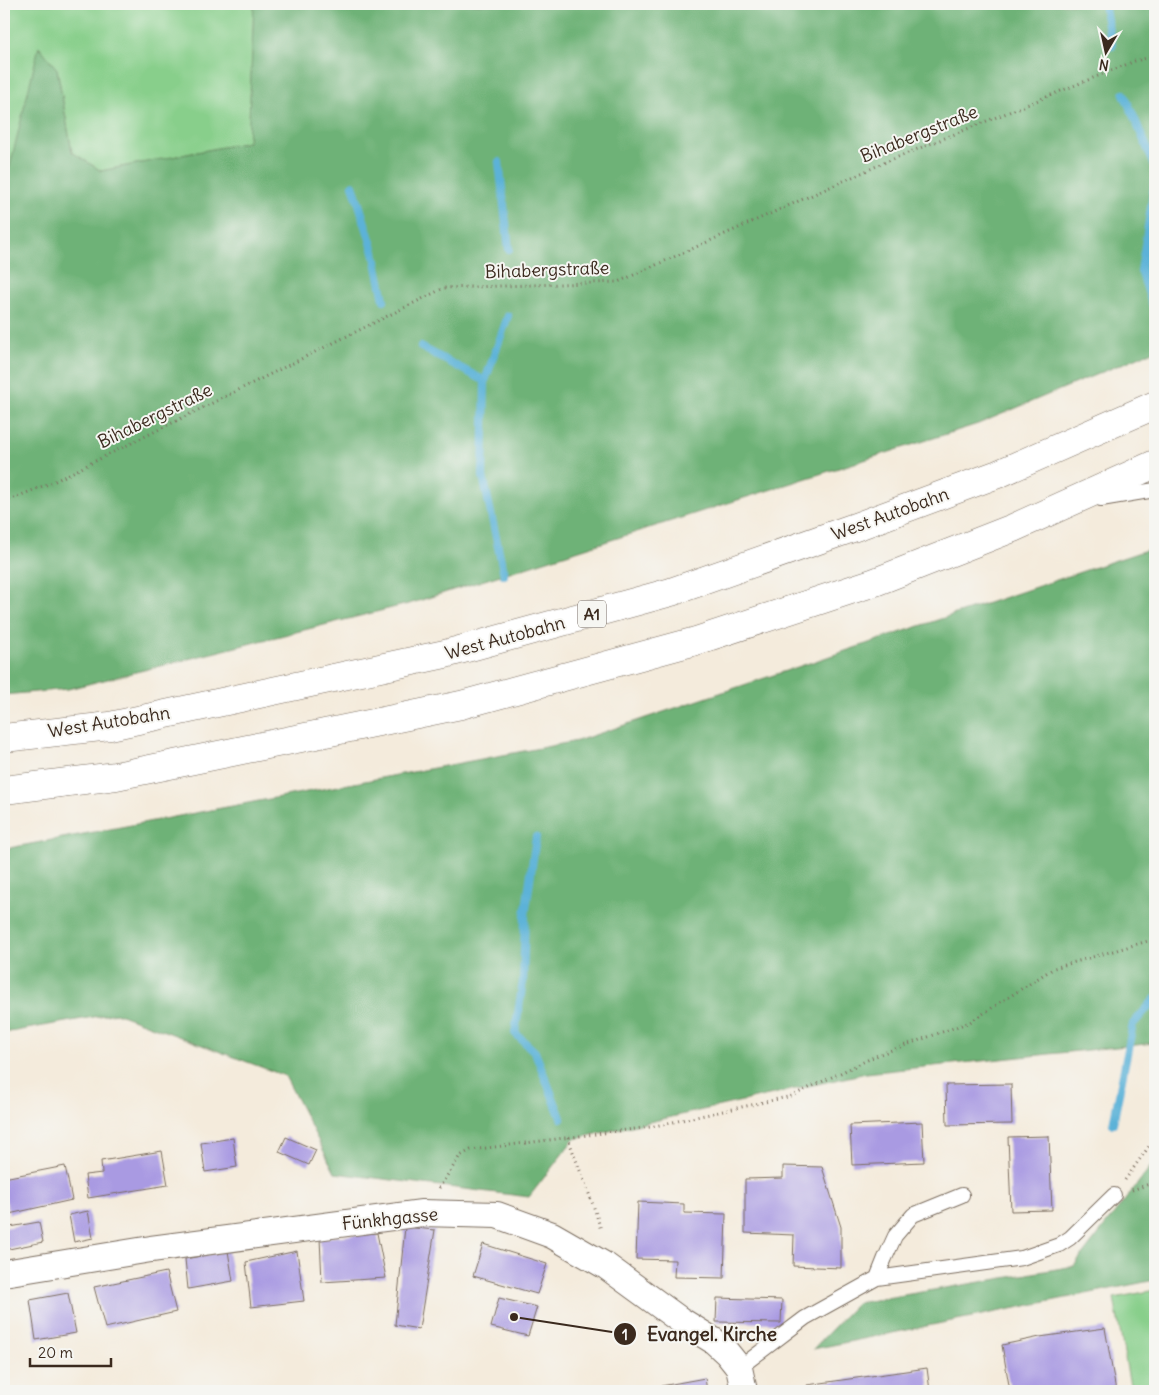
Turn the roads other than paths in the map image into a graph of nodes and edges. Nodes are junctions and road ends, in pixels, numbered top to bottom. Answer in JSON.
{"nodes":[{"id":1,"x":1155,"y":405,"type":"edge"},
{"id":2,"x":1155,"y":464,"type":"edge"},
{"id":3,"x":1155,"y":490,"type":"edge"},
{"id":4,"x":1063,"y":505,"type":"junction"},
{"id":5,"x":4,"y":738,"type":"edge"},
{"id":6,"x":4,"y":790,"type":"edge"},
{"id":7,"x":962,"y":1195,"type":"dead end"},
{"id":8,"x":1114,"y":1195,"type":"road end"},
{"id":9,"x":4,"y":1273,"type":"edge"},
{"id":10,"x":877,"y":1278,"type":"junction"},
{"id":11,"x":742,"y":1380,"type":"edge"}],
"edges":[{"from":1,"to":5,"type":"highway","name":"West Autobahn","number":"A1"},
{"from":2,"to":4,"type":"highway"},
{"from":3,"to":4,"type":"lane"},
{"from":4,"to":6,"type":"highway"},
{"from":7,"to":10,"type":"lane"},
{"from":8,"to":10,"type":"lane"},
{"from":9,"to":11,"type":"street","name":"Fünkhgasse"},
{"from":10,"to":11,"type":"lane"}]}
